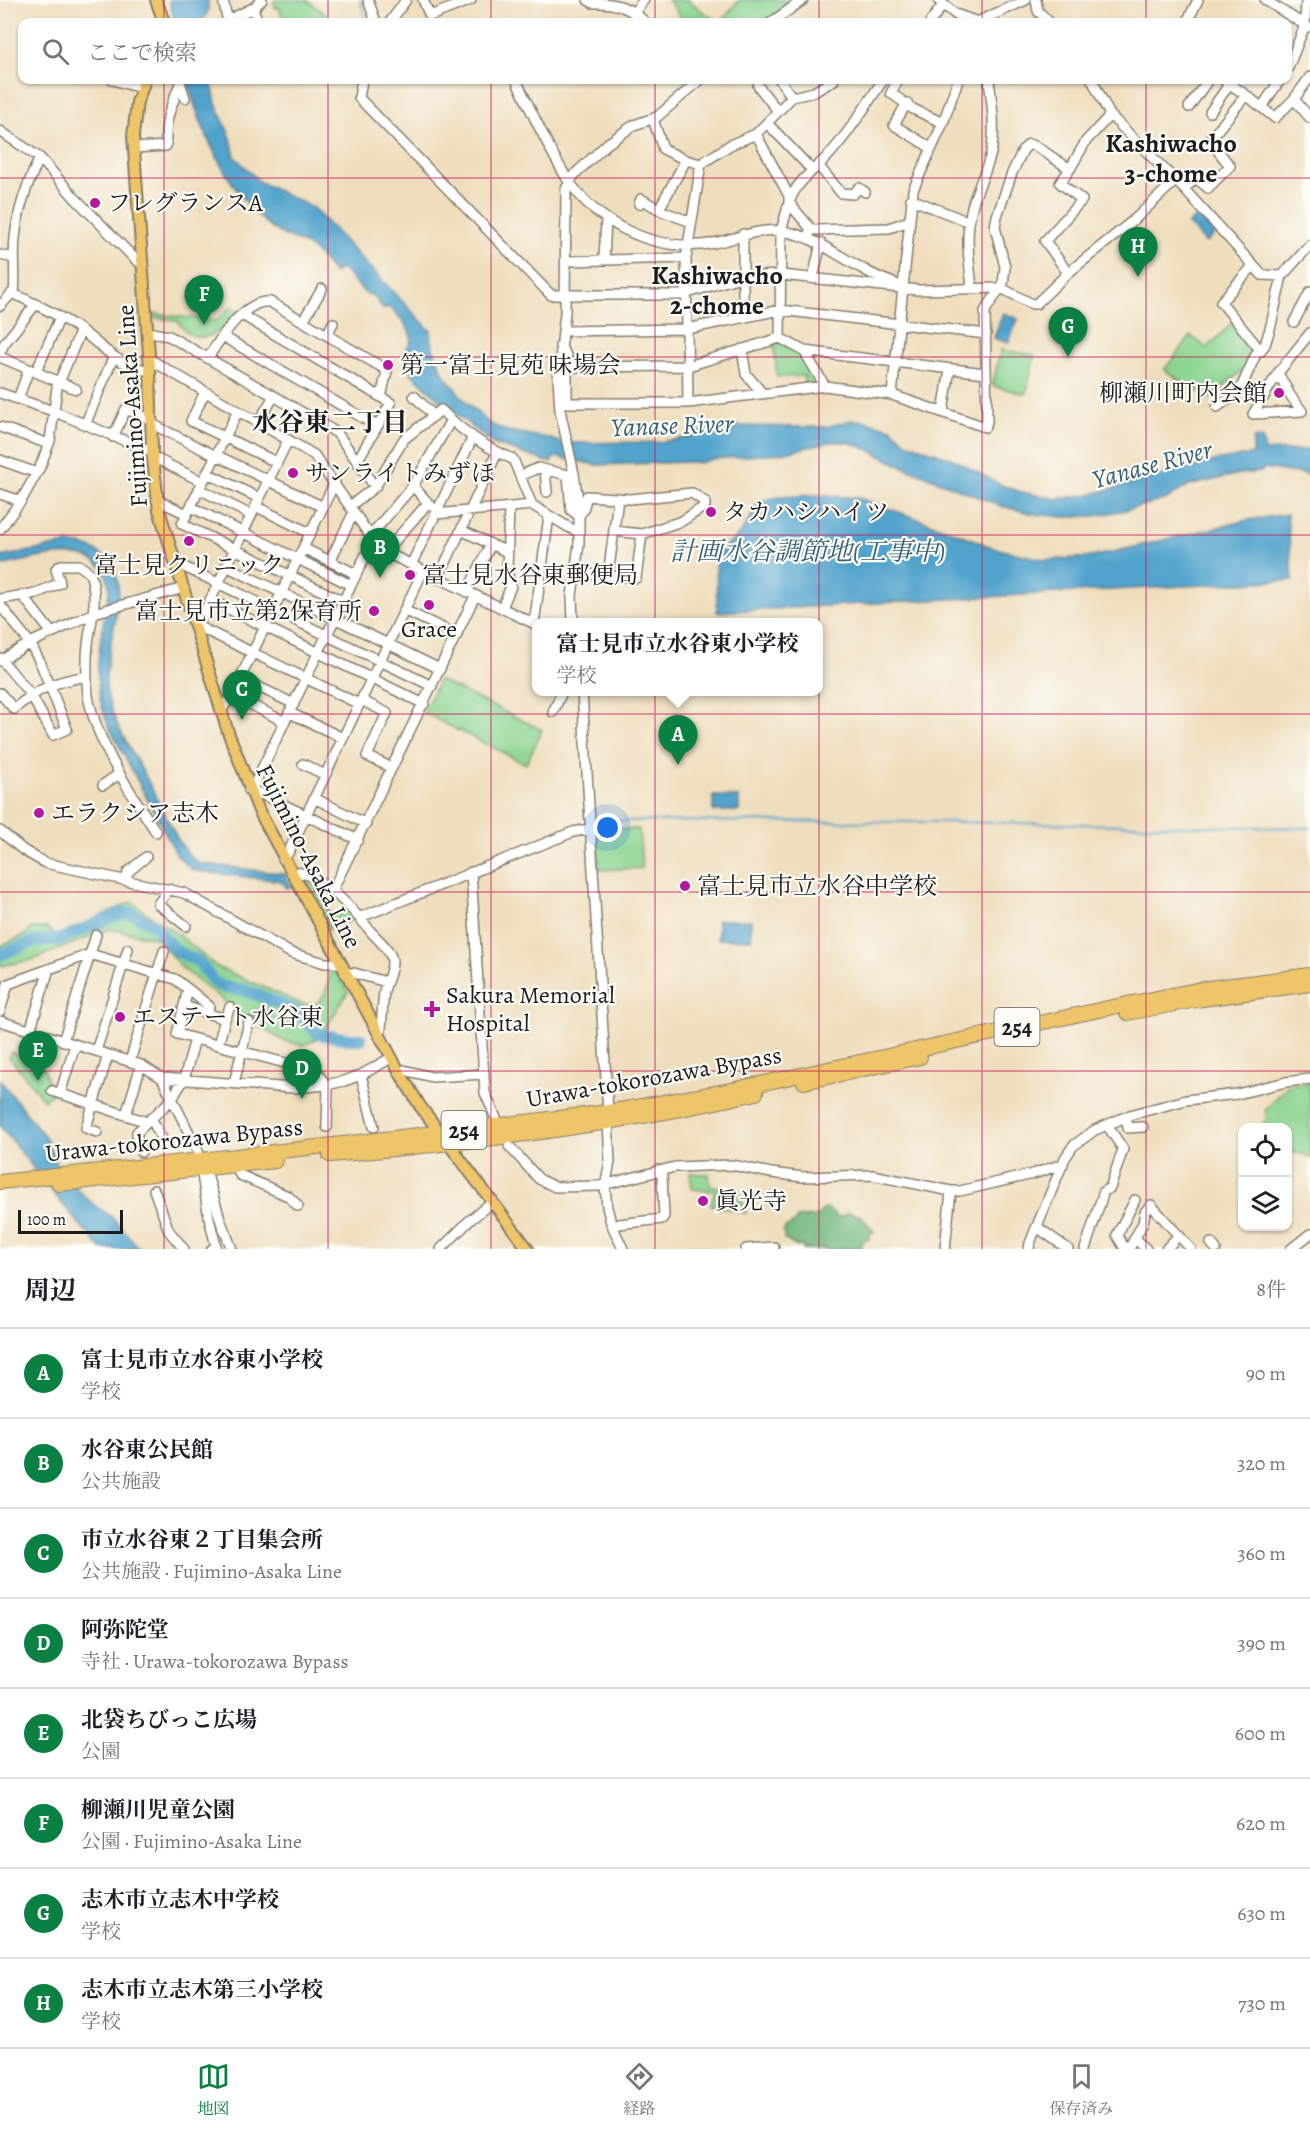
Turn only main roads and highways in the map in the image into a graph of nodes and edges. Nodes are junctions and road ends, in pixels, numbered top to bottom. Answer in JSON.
{"nodes":[{"id":1,"x":156,"y":0,"type":"edge"},
{"id":2,"x":163,"y":18,"type":"edge"},
{"id":3,"x":143,"y":84,"type":"edge"},
{"id":4,"x":1310,"y":975,"type":"edge"},
{"id":5,"x":1310,"y":984,"type":"edge"},
{"id":6,"x":608,"y":1117,"type":"junction"},
{"id":7,"x":445,"y":1138,"type":"junction"},
{"id":8,"x":202,"y":1166,"type":"junction"},
{"id":9,"x":0,"y":1182,"type":"edge"},
{"id":10,"x":25,"y":1184,"type":"junction"},
{"id":11,"x":0,"y":1190,"type":"edge"},
{"id":12,"x":528,"y":1249,"type":"edge"}],
"edges":[{"from":1,"to":2,"type":"main road"},
{"from":3,"to":7,"type":"main road","name":"Fujimino-Asaka Line"},
{"from":4,"to":6,"type":"highway","name":"Urawa-tokorozawa Bypass","number":"254"},
{"from":5,"to":6,"type":"highway","name":"Urawa-tokorozawa Bypass","number":"254"},
{"from":6,"to":7,"type":"highway","name":"Urawa-tokorozawa Bypass","number":"254"},
{"from":7,"to":8,"type":"highway","name":"Urawa-tokorozawa Bypass","number":"254"},
{"from":7,"to":8,"type":"highway","name":"Urawa-tokorozawa Bypass","number":"254"},
{"from":7,"to":12,"type":"main road","name":"Fujimino-Asaka Line"},
{"from":8,"to":10,"type":"highway","name":"Urawa-tokorozawa Bypass","number":"254"},
{"from":9,"to":10,"type":"highway","name":"Urawa-tokorozawa Bypass","number":"254"},
{"from":10,"to":11,"type":"highway","name":"Urawa-tokorozawa Bypass","number":"254"}]}
